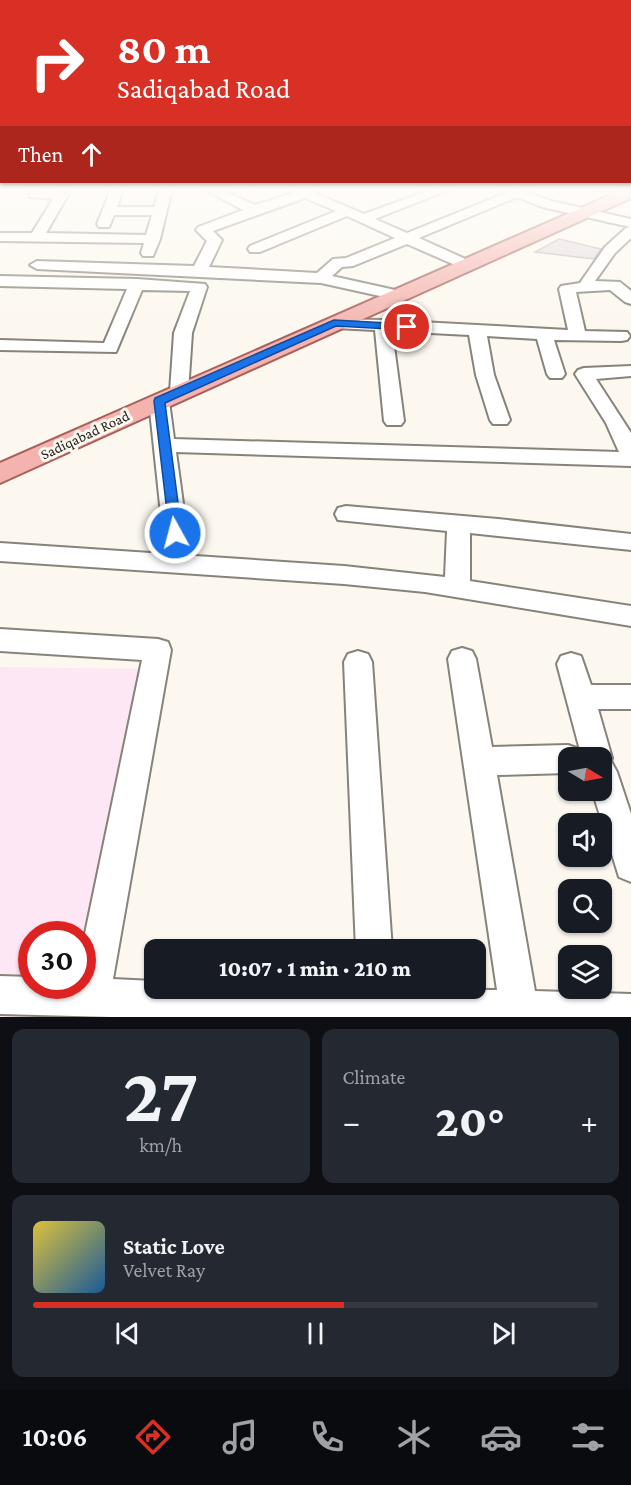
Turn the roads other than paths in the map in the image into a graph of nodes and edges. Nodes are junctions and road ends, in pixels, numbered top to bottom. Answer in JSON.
{"nodes":[{"id":1,"x":154,"y":236,"type":"edge"},
{"id":2,"x":211,"y":236,"type":"edge"},
{"id":3,"x":286,"y":236,"type":"edge"},
{"id":4,"x":531,"y":236,"type":"edge"},
{"id":5,"x":618,"y":236,"type":"edge"},
{"id":6,"x":0,"y":237,"type":"edge"},
{"id":7,"x":406,"y":237,"type":"joint"},
{"id":8,"x":36,"y":238,"type":"joint"},
{"id":9,"x":153,"y":240,"type":"junction"},
{"id":10,"x":255,"y":249,"type":"dead end"},
{"id":11,"x":466,"y":265,"type":"junction"},
{"id":12,"x":199,"y":271,"type":"junction"},
{"id":13,"x":140,"y":276,"type":"junction"},
{"id":14,"x":321,"y":278,"type":"junction"},
{"id":15,"x":0,"y":281,"type":"edge"},
{"id":16,"x":27,"y":281,"type":"junction"},
{"id":17,"x":588,"y":286,"type":"junction"},
{"id":18,"x":398,"y":295,"type":"junction"},
{"id":19,"x":631,"y":299,"type":"edge"},
{"id":20,"x":334,"y":323,"type":"junction"},
{"id":21,"x":383,"y":325,"type":"junction"},
{"id":22,"x":477,"y":331,"type":"junction"},
{"id":23,"x":544,"y":335,"type":"junction"},
{"id":24,"x":578,"y":336,"type":"junction"},
{"id":25,"x":621,"y":336,"type":"dead end"},
{"id":26,"x":0,"y":345,"type":"edge"},
{"id":27,"x":631,"y":371,"type":"edge"},
{"id":28,"x":556,"y":374,"type":"dead end"},
{"id":29,"x":169,"y":397,"type":"junction"},
{"id":30,"x":500,"y":420,"type":"dead end"},
{"id":31,"x":394,"y":421,"type":"dead end"},
{"id":32,"x":165,"y":445,"type":"junction"},
{"id":33,"x":631,"y":457,"type":"edge"},
{"id":34,"x":0,"y":474,"type":"edge"},
{"id":35,"x":346,"y":514,"type":"dead end"},
{"id":36,"x":459,"y":524,"type":"junction"},
{"id":37,"x":175,"y":533,"type":"dead end"},
{"id":38,"x":631,"y":542,"type":"edge"},
{"id":39,"x":0,"y":552,"type":"edge"},
{"id":40,"x":457,"y":587,"type":"junction"},
{"id":41,"x":631,"y":616,"type":"edge"},
{"id":42,"x":0,"y":640,"type":"edge"},
{"id":43,"x":462,"y":659,"type":"dead end"},
{"id":44,"x":358,"y":662,"type":"dead end"},
{"id":45,"x":571,"y":664,"type":"dead end"},
{"id":46,"x":580,"y":697,"type":"junction"},
{"id":47,"x":631,"y":697,"type":"edge"},
{"id":48,"x":594,"y":747,"type":"edge"},
{"id":49,"x":558,"y":759,"type":"edge"},
{"id":50,"x":479,"y":761,"type":"junction"},
{"id":51,"x":612,"y":792,"type":"edge"},
{"id":52,"x":624,"y":817,"type":"edge"},
{"id":53,"x":631,"y":865,"type":"edge"},
{"id":54,"x":373,"y":939,"type":"edge"},
{"id":55,"x":96,"y":972,"type":"edge"},
{"id":56,"x":0,"y":995,"type":"edge"},
{"id":57,"x":18,"y":996,"type":"edge"},
{"id":58,"x":96,"y":998,"type":"edge"},
{"id":59,"x":387,"y":1004,"type":"edge"},
{"id":60,"x":526,"y":1012,"type":"edge"},
{"id":61,"x":631,"y":1013,"type":"edge"}],
"edges":[{"from":1,"to":9,"type":"street"},
{"from":2,"to":12,"type":"street"},
{"from":3,"to":10,"type":"street"},
{"from":4,"to":11,"type":"main road","name":"Sadiqabad Road"},
{"from":5,"to":17,"type":"street"},
{"from":6,"to":8,"type":"street"},
{"from":7,"to":11,"type":"street"},
{"from":7,"to":14,"type":"street"},
{"from":8,"to":9,"type":"street"},
{"from":9,"to":13,"type":"street"},
{"from":11,"to":18,"type":"main road","name":"Sadiqabad Road"},
{"from":12,"to":13,"type":"street"},
{"from":12,"to":14,"type":"street"},
{"from":13,"to":16,"type":"street"},
{"from":13,"to":16,"type":"street"},
{"from":13,"to":26,"type":"street"},
{"from":13,"to":29,"type":"street"},
{"from":14,"to":18,"type":"street"},
{"from":15,"to":16,"type":"street"},
{"from":17,"to":19,"type":"street"},
{"from":17,"to":24,"type":"street"},
{"from":18,"to":20,"type":"main road","name":"Sadiqabad Road"},
{"from":20,"to":21,"type":"street"},
{"from":20,"to":29,"type":"main road","name":"Sadiqabad Road"},
{"from":21,"to":22,"type":"street"},
{"from":21,"to":31,"type":"street"},
{"from":22,"to":23,"type":"street"},
{"from":22,"to":30,"type":"street"},
{"from":23,"to":24,"type":"street"},
{"from":23,"to":28,"type":"street"},
{"from":24,"to":25,"type":"street"},
{"from":27,"to":33,"type":"street"},
{"from":29,"to":32,"type":"street"},
{"from":29,"to":34,"type":"main road","name":"Sadiqabad Road"},
{"from":32,"to":33,"type":"street"},
{"from":32,"to":37,"type":"street"},
{"from":35,"to":36,"type":"street"},
{"from":36,"to":38,"type":"street"},
{"from":36,"to":40,"type":"street"},
{"from":39,"to":40,"type":"street"},
{"from":40,"to":41,"type":"street"},
{"from":42,"to":55,"type":"street"},
{"from":43,"to":50,"type":"street"},
{"from":44,"to":54,"type":"street"},
{"from":45,"to":46,"type":"street"},
{"from":46,"to":47,"type":"street"},
{"from":46,"to":48,"type":"street"},
{"from":49,"to":50,"type":"street"},
{"from":50,"to":60,"type":"street"},
{"from":51,"to":52,"type":"street"},
{"from":52,"to":53,"type":"street"},
{"from":56,"to":57,"type":"street"},
{"from":58,"to":59,"type":"street"},
{"from":59,"to":60,"type":"street"},
{"from":60,"to":61,"type":"street"}]}
